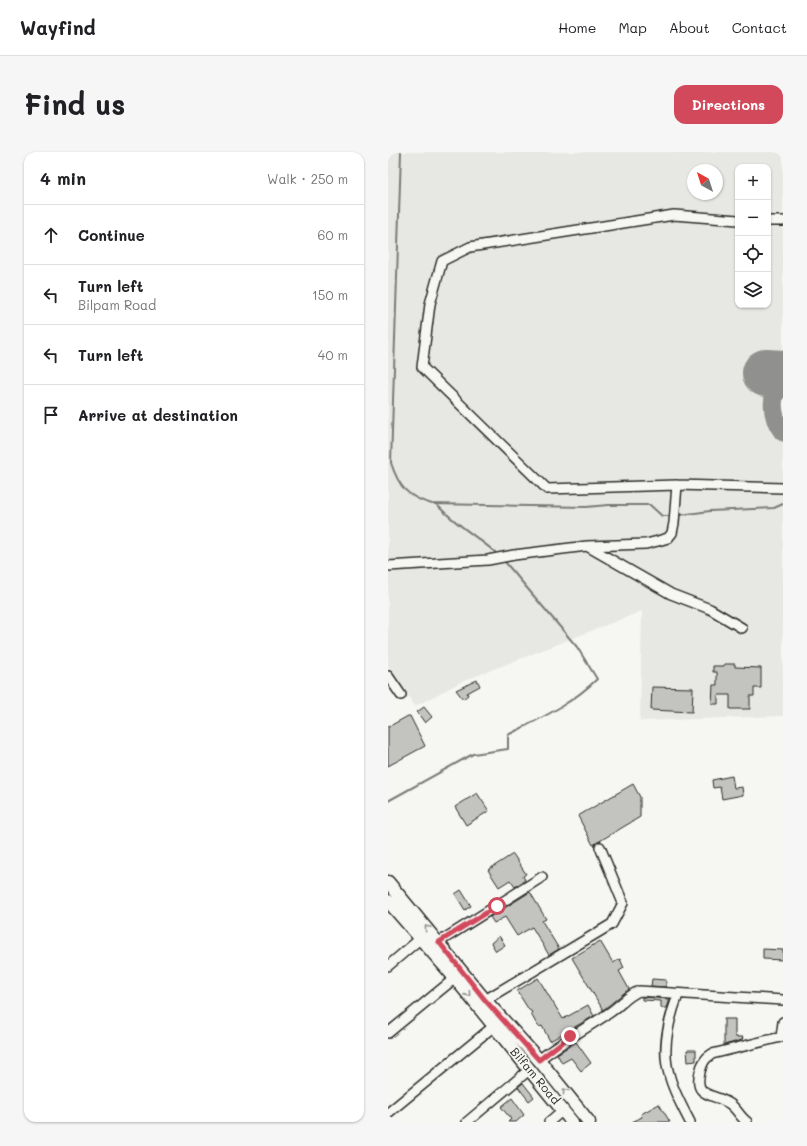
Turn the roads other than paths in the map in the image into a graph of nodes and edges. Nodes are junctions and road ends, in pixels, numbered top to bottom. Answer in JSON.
{"nodes":[{"id":1,"x":735,"y":220,"type":"edge"},
{"id":2,"x":771,"y":221,"type":"edge"},
{"id":3,"x":783,"y":221,"type":"edge"},
{"id":4,"x":677,"y":486,"type":"junction"},
{"id":5,"x":783,"y":488,"type":"edge"},
{"id":6,"x":587,"y":546,"type":"junction"},
{"id":7,"x":388,"y":566,"type":"edge"},
{"id":8,"x":742,"y":628,"type":"dead end"},
{"id":9,"x":388,"y":676,"type":"edge"},
{"id":10,"x":401,"y":695,"type":"dead end"},
{"id":11,"x":600,"y":847,"type":"dead end"},
{"id":12,"x":542,"y":877,"type":"dead end"},
{"id":13,"x":388,"y":882,"type":"edge"},
{"id":14,"x":388,"y":901,"type":"edge"},
{"id":15,"x":421,"y":938,"type":"junction"},
{"id":16,"x":439,"y":942,"type":"junction"},
{"id":17,"x":388,"y":966,"type":"edge"},
{"id":18,"x":455,"y":978,"type":"junction"},
{"id":19,"x":678,"y":995,"type":"junction"},
{"id":20,"x":485,"y":1000,"type":"junction"},
{"id":21,"x":783,"y":1000,"type":"edge"},
{"id":22,"x":783,"y":1022,"type":"edge"},
{"id":23,"x":494,"y":1026,"type":"junction"},
{"id":24,"x":388,"y":1033,"type":"edge"},
{"id":25,"x":539,"y":1060,"type":"junction"},
{"id":26,"x":529,"y":1070,"type":"junction"},
{"id":27,"x":563,"y":1110,"type":"junction"},
{"id":28,"x":388,"y":1112,"type":"edge"},
{"id":29,"x":467,"y":1122,"type":"edge"},
{"id":30,"x":549,"y":1122,"type":"edge"},
{"id":31,"x":572,"y":1122,"type":"edge"},
{"id":32,"x":589,"y":1122,"type":"edge"},
{"id":33,"x":690,"y":1122,"type":"edge"},
{"id":34,"x":747,"y":1122,"type":"edge"}],
"edges":[{"from":1,"to":4,"type":"street"},
{"from":2,"to":3,"type":"street"},
{"from":4,"to":5,"type":"street"},
{"from":4,"to":6,"type":"street"},
{"from":6,"to":7,"type":"street"},
{"from":6,"to":8,"type":"street"},
{"from":9,"to":10,"type":"street"},
{"from":11,"to":20,"type":"street"},
{"from":12,"to":16,"type":"street"},
{"from":16,"to":13,"type":"main road","one_way":true},
{"from":14,"to":15,"type":"main road","name":"Bilfam Road"},
{"from":15,"to":17,"type":"street"},
{"from":15,"to":18,"type":"main road","name":"Bilfam Road"},
{"from":16,"to":20,"type":"main road"},
{"from":18,"to":23,"type":"main road","name":"Bilfam Road","one_way":true},
{"from":18,"to":24,"type":"street"},
{"from":19,"to":21,"type":"street"},
{"from":19,"to":25,"type":"street"},
{"from":19,"to":33,"type":"street"},
{"from":20,"to":25,"type":"main road"},
{"from":22,"to":34,"type":"street"},
{"from":23,"to":26,"type":"main road","name":"Bilfam Road"},
{"from":23,"to":28,"type":"street"},
{"from":32,"to":25,"type":"main road","one_way":true},
{"from":26,"to":27,"type":"main road","name":"Bilfam Road"},
{"from":26,"to":29,"type":"street"},
{"from":27,"to":30,"type":"street"},
{"from":27,"to":31,"type":"main road","name":"Bilfam Road"}]}
